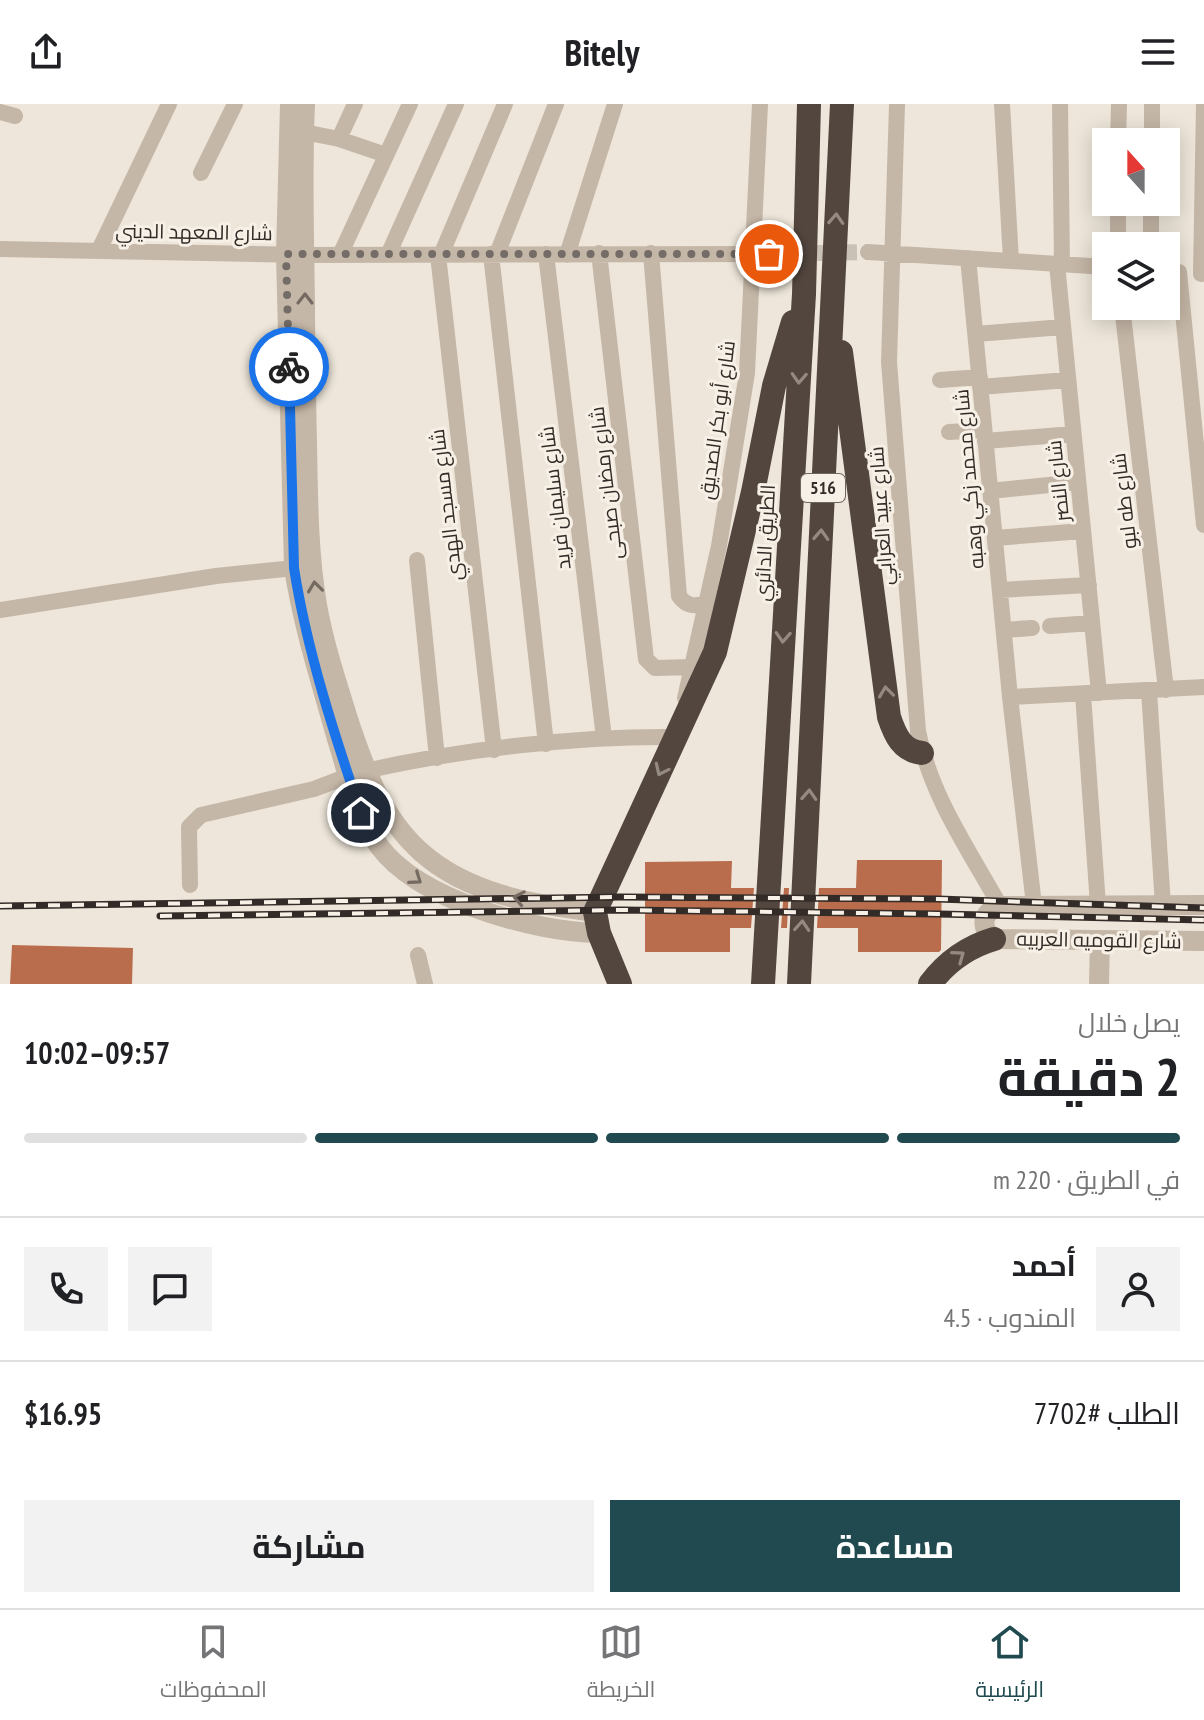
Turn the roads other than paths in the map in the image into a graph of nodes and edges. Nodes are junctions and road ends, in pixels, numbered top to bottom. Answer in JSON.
{"nodes":[{"id":1,"x":169,"y":104,"type":"edge"},
{"id":2,"x":235,"y":104,"type":"edge"},
{"id":3,"x":355,"y":104,"type":"edge"},
{"id":4,"x":410,"y":104,"type":"edge"},
{"id":5,"x":456,"y":104,"type":"edge"},
{"id":6,"x":505,"y":104,"type":"edge"},
{"id":7,"x":556,"y":104,"type":"edge"},
{"id":8,"x":615,"y":104,"type":"edge"},
{"id":9,"x":760,"y":104,"type":"edge"},
{"id":10,"x":809,"y":104,"type":"edge"},
{"id":11,"x":842,"y":104,"type":"edge"},
{"id":12,"x":897,"y":104,"type":"edge"},
{"id":13,"x":1002,"y":104,"type":"edge"},
{"id":14,"x":1060,"y":104,"type":"edge"},
{"id":15,"x":1119,"y":104,"type":"edge"},
{"id":16,"x":1152,"y":104,"type":"edge"},
{"id":17,"x":1204,"y":104,"type":"edge"},
{"id":18,"x":296,"y":111,"type":"edge"},
{"id":19,"x":1118,"y":128,"type":"edge"},
{"id":20,"x":1152,"y":128,"type":"edge"},
{"id":21,"x":339,"y":139,"type":"junction"},
{"id":22,"x":386,"y":155,"type":"junction"},
{"id":23,"x":201,"y":173,"type":"dead end"},
{"id":24,"x":0,"y":249,"type":"edge"},
{"id":25,"x":99,"y":250,"type":"junction"},
{"id":26,"x":868,"y":252,"type":"tunnel mouth"},
{"id":27,"x":891,"y":252,"type":"junction"},
{"id":28,"x":599,"y":253,"type":"junction"},
{"id":29,"x":651,"y":253,"type":"junction"},
{"id":30,"x":295,"y":254,"type":"junction"},
{"id":31,"x":494,"y":254,"type":"junction"},
{"id":32,"x":546,"y":254,"type":"junction"},
{"id":33,"x":762,"y":254,"type":"junction"},
{"id":34,"x":340,"y":255,"type":"junction"},
{"id":35,"x":388,"y":255,"type":"junction"},
{"id":36,"x":439,"y":255,"type":"junction"},
{"id":37,"x":567,"y":255,"type":"junction"},
{"id":38,"x":968,"y":258,"type":"junction"},
{"id":39,"x":1011,"y":260,"type":"junction"},
{"id":40,"x":1060,"y":264,"type":"junction"},
{"id":41,"x":1092,"y":266,"type":"edge"},
{"id":42,"x":1180,"y":272,"type":"edge"},
{"id":43,"x":1203,"y":274,"type":"edge"},
{"id":44,"x":832,"y":277,"type":"junction"},
{"id":45,"x":804,"y":294,"type":"junction"},
{"id":46,"x":1123,"y":320,"type":"edge"},
{"id":47,"x":1179,"y":320,"type":"edge"},
{"id":48,"x":1063,"y":327,"type":"junction"},
{"id":49,"x":976,"y":334,"type":"junction"},
{"id":50,"x":940,"y":380,"type":"dead end"},
{"id":51,"x":1068,"y":380,"type":"junction"},
{"id":52,"x":980,"y":382,"type":"junction"},
{"id":53,"x":949,"y":432,"type":"dead end"},
{"id":54,"x":1073,"y":434,"type":"junction"},
{"id":55,"x":985,"y":435,"type":"junction"},
{"id":56,"x":1078,"y":482,"type":"junction"},
{"id":57,"x":990,"y":491,"type":"junction"},
{"id":58,"x":1204,"y":525,"type":"edge"},
{"id":59,"x":1083,"y":531,"type":"junction"},
{"id":60,"x":995,"y":538,"type":"junction"},
{"id":61,"x":417,"y":560,"type":"dead end"},
{"id":62,"x":294,"y":568,"type":"junction"},
{"id":63,"x":1089,"y":585,"type":"junction"},
{"id":64,"x":1000,"y":590,"type":"junction"},
{"id":65,"x":707,"y":604,"type":"junction"},
{"id":66,"x":0,"y":610,"type":"edge"},
{"id":67,"x":1092,"y":623,"type":"junction"},
{"id":68,"x":1050,"y":626,"type":"dead end"},
{"id":69,"x":1032,"y":628,"type":"dead end"},
{"id":70,"x":1004,"y":630,"type":"junction"},
{"id":71,"x":692,"y":667,"type":"junction"},
{"id":72,"x":1204,"y":687,"type":"edge"},
{"id":73,"x":1158,"y":691,"type":"junction"},
{"id":74,"x":1091,"y":694,"type":"junction"},
{"id":75,"x":1010,"y":697,"type":"junction"},
{"id":76,"x":676,"y":737,"type":"junction"},
{"id":77,"x":604,"y":738,"type":"junction"},
{"id":78,"x":546,"y":744,"type":"junction"},
{"id":79,"x":494,"y":750,"type":"junction"},
{"id":80,"x":922,"y":753,"type":"junction"},
{"id":81,"x":437,"y":758,"type":"junction"},
{"id":82,"x":357,"y":774,"type":"junction"},
{"id":83,"x":190,"y":885,"type":"dead end"},
{"id":84,"x":1034,"y":905,"type":"junction"},
{"id":85,"x":1098,"y":905,"type":"junction"},
{"id":86,"x":1163,"y":905,"type":"junction"},
{"id":87,"x":1204,"y":905,"type":"edge"},
{"id":88,"x":1000,"y":906,"type":"junction"},
{"id":89,"x":597,"y":922,"type":"junction"},
{"id":90,"x":994,"y":939,"type":"junction"},
{"id":91,"x":1100,"y":940,"type":"junction"},
{"id":92,"x":1204,"y":941,"type":"edge"},
{"id":93,"x":418,"y":955,"type":"dead end"},
{"id":94,"x":763,"y":979,"type":"edge"},
{"id":95,"x":799,"y":981,"type":"edge"},
{"id":96,"x":425,"y":984,"type":"edge"},
{"id":97,"x":620,"y":984,"type":"edge"},
{"id":98,"x":930,"y":984,"type":"edge"},
{"id":99,"x":1099,"y":984,"type":"edge"}],
"edges":[{"from":1,"to":25,"type":"street","name":"شارع المعهد الديني"},
{"from":2,"to":23,"type":"street"},
{"from":3,"to":21,"type":"street"},
{"from":4,"to":22,"type":"street"},
{"from":5,"to":35,"type":"street"},
{"from":6,"to":36,"type":"street"},
{"from":7,"to":31,"type":"street"},
{"from":8,"to":37,"type":"street"},
{"from":9,"to":33,"type":"street","name":"شارع أبو بكر الصديق"},
{"from":10,"to":45,"type":"highway","name":"الطريق الدائري","number":"516"},
{"from":44,"to":11,"type":"highway","number":"516","one_way":true},
{"from":12,"to":27,"type":"street","name":"شارع عبيد العرابي"},
{"from":13,"to":39,"type":"street"},
{"from":14,"to":40,"type":"street","name":"شارع النصر"},
{"from":15,"to":19,"type":"street"},
{"from":16,"to":20,"type":"street"},
{"from":17,"to":43,"type":"street"},
{"from":18,"to":21,"type":"street"},
{"from":18,"to":30,"type":"street"},
{"from":18,"to":30,"type":"street"},
{"from":21,"to":22,"type":"street"},
{"from":22,"to":34,"type":"street"},
{"from":24,"to":25,"type":"street","name":"شارع المعهد الديني"},
{"from":25,"to":30,"type":"street","name":"شارع المعهد الديني"},
{"from":26,"to":27,"type":"street"},
{"from":27,"to":38,"type":"street"},
{"from":27,"to":80,"type":"street","name":"شارع عبيد العرابي"},
{"from":28,"to":29,"type":"street","name":"شارع المعهد الديني"},
{"from":28,"to":37,"type":"street","name":"شارع المعهد الديني"},
{"from":28,"to":71,"type":"street","name":"شارع رمضان صبحى"},
{"from":29,"to":33,"type":"street","name":"شارع المعهد الديني"},
{"from":29,"to":65,"type":"street"},
{"from":30,"to":34,"type":"street","name":"شارع المعهد الديني"},
{"from":30,"to":62,"type":"street"},
{"from":82,"to":30,"type":"street","one_way":true},
{"from":31,"to":32,"type":"street","name":"شارع المعهد الديني"},
{"from":31,"to":36,"type":"street","name":"شارع المعهد الديني"},
{"from":31,"to":78,"type":"street"},
{"from":32,"to":37,"type":"street","name":"شارع المعهد الديني"},
{"from":32,"to":77,"type":"street","name":"شارع سليمان فريد"},
{"from":33,"to":65,"type":"street","name":"شارع أبو بكر الصديق"},
{"from":34,"to":35,"type":"street","name":"شارع المعهد الديني"},
{"from":35,"to":36,"type":"street","name":"شارع المعهد الديني"},
{"from":36,"to":79,"type":"street","name":"شارع مسجد الهدي"},
{"from":38,"to":39,"type":"street"},
{"from":38,"to":49,"type":"street","name":"شارع محمد زكي وهبه"},
{"from":39,"to":40,"type":"street"},
{"from":40,"to":41,"type":"street"},
{"from":40,"to":48,"type":"street","name":"شارع النصر"},
{"from":42,"to":43,"type":"street"},
{"from":80,"to":44,"type":"highway","one_way":true},
{"from":95,"to":44,"type":"highway","number":"516","one_way":true},
{"from":45,"to":76,"type":"highway"},
{"from":45,"to":94,"type":"highway","name":"الطريق الدائري","number":"516","one_way":true},
{"from":46,"to":73,"type":"street","name":"شارع طه لبو"},
{"from":47,"to":58,"type":"street"},
{"from":48,"to":49,"type":"street"},
{"from":48,"to":51,"type":"street","name":"شارع النصر"},
{"from":49,"to":52,"type":"street","name":"شارع محمد زكي وهبه"},
{"from":50,"to":52,"type":"street"},
{"from":51,"to":52,"type":"street"},
{"from":51,"to":54,"type":"street","name":"شارع النصر"},
{"from":52,"to":55,"type":"street","name":"شارع محمد زكي وهبه"},
{"from":53,"to":55,"type":"street"},
{"from":54,"to":55,"type":"street"},
{"from":54,"to":56,"type":"street","name":"شارع النصر"},
{"from":55,"to":57,"type":"street","name":"شارع محمد زكي وهبه"},
{"from":56,"to":57,"type":"street"},
{"from":56,"to":59,"type":"street","name":"شارع النصر"},
{"from":57,"to":60,"type":"street","name":"شارع محمد زكي وهبه"},
{"from":59,"to":60,"type":"street"},
{"from":59,"to":63,"type":"street","name":"شارع النصر"},
{"from":60,"to":64,"type":"street","name":"شارع محمد زكي وهبه"},
{"from":61,"to":81,"type":"street"},
{"from":62,"to":66,"type":"street"},
{"from":62,"to":82,"type":"street"},
{"from":63,"to":64,"type":"street"},
{"from":63,"to":67,"type":"street","name":"شارع النصر"},
{"from":64,"to":70,"type":"street","name":"شارع محمد زكي وهبه"},
{"from":65,"to":71,"type":"street","name":"شارع أبو بكر الصديق"},
{"from":67,"to":68,"type":"street"},
{"from":67,"to":74,"type":"street","name":"شارع النصر"},
{"from":69,"to":70,"type":"street"},
{"from":70,"to":75,"type":"street","name":"شارع محمد زكي وهبه"},
{"from":71,"to":76,"type":"street","name":"شارع أبو بكر الصديق"},
{"from":72,"to":73,"type":"street"},
{"from":73,"to":74,"type":"street"},
{"from":73,"to":86,"type":"street","name":"شارع طه لبو"},
{"from":74,"to":75,"type":"street"},
{"from":74,"to":85,"type":"street","name":"شارع النصر"},
{"from":75,"to":84,"type":"street","name":"شارع محمد زكي وهبه"},
{"from":76,"to":77,"type":"street"},
{"from":76,"to":89,"type":"highway","one_way":true},
{"from":77,"to":78,"type":"street"},
{"from":78,"to":79,"type":"street"},
{"from":79,"to":81,"type":"street"},
{"from":80,"to":88,"type":"street","name":"شارع عبيد العرابي"},
{"from":81,"to":82,"type":"street"},
{"from":82,"to":83,"type":"street"},
{"from":82,"to":89,"type":"street"},
{"from":84,"to":85,"type":"street","name":"شارع القوميه العربيه"},
{"from":84,"to":88,"type":"street","name":"شارع القوميه العربيه"},
{"from":85,"to":86,"type":"street","name":"شارع القوميه العربيه"},
{"from":86,"to":87,"type":"street","name":"شارع القوميه العربيه"},
{"from":88,"to":90,"type":"street"},
{"from":89,"to":97,"type":"highway"},
{"from":90,"to":91,"type":"street","name":"شارع القوميه العربيه"},
{"from":98,"to":90,"type":"highway","one_way":true},
{"from":91,"to":92,"type":"street","name":"شارع القوميه العربيه"},
{"from":91,"to":99,"type":"street"},
{"from":93,"to":96,"type":"street"}]}
